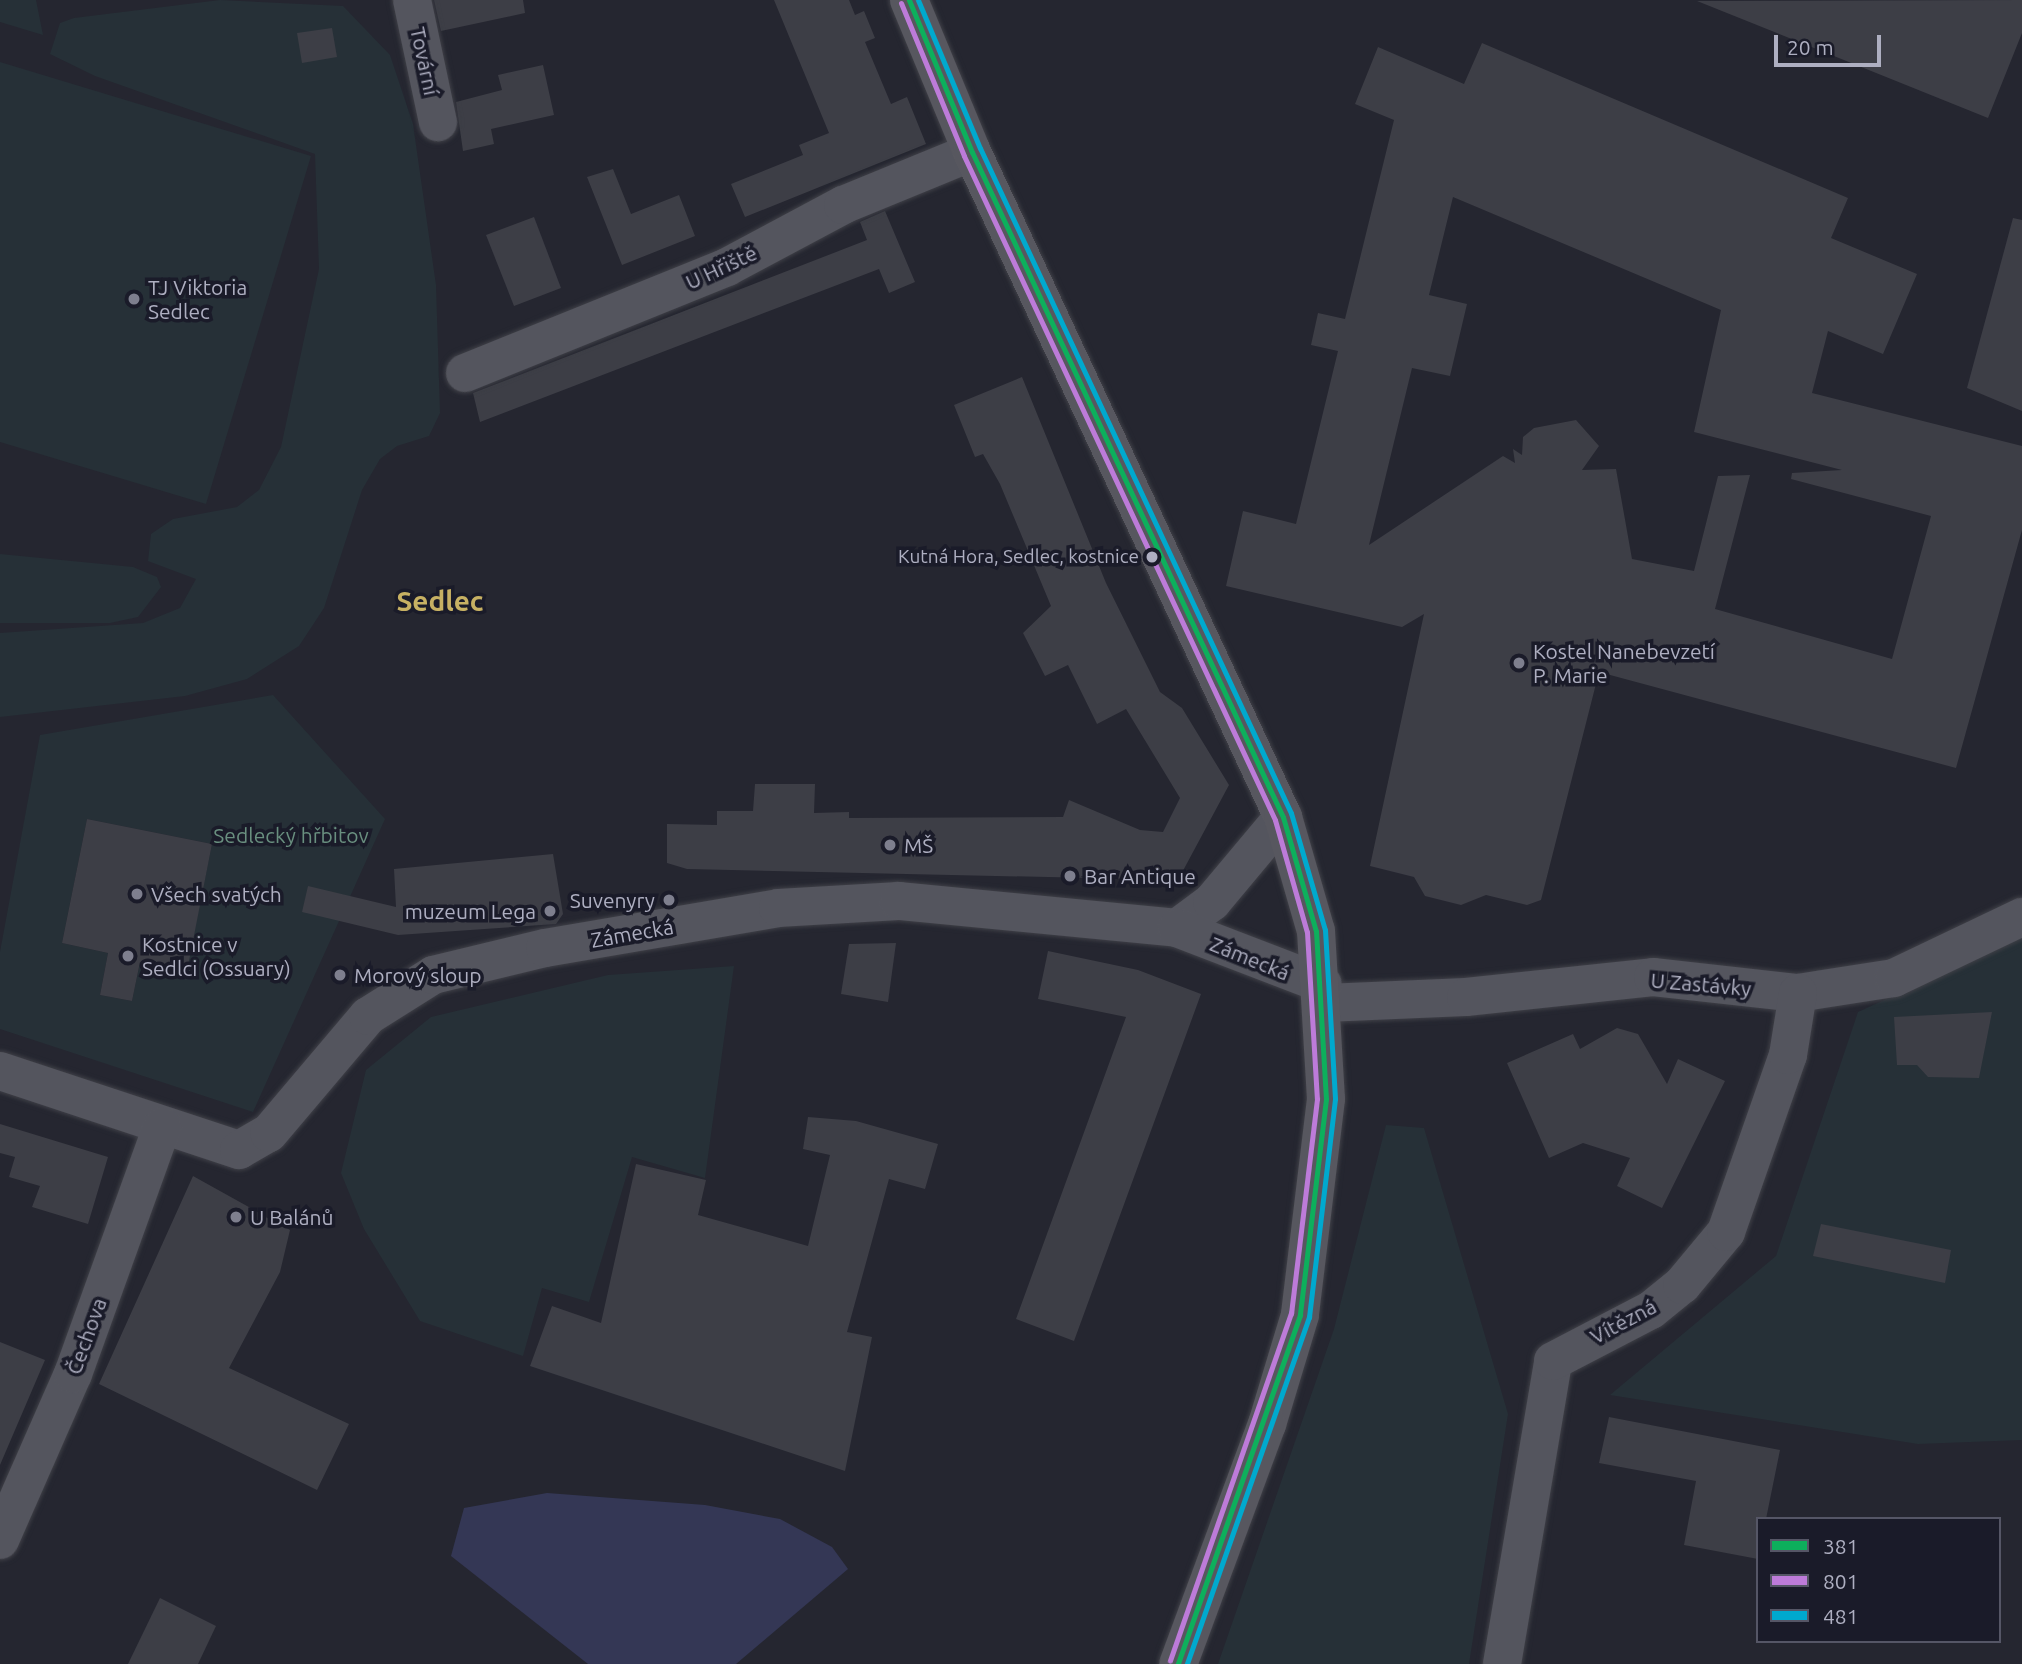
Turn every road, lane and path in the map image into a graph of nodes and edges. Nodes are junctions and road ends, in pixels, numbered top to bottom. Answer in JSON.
{"nodes":[{"id":1,"x":412,"y":0,"type":"edge"},
{"id":2,"x":909,"y":0,"type":"edge"},
{"id":3,"x":438,"y":122,"type":"dead end"},
{"id":4,"x":972,"y":152,"type":"junction"},
{"id":5,"x":465,"y":373,"type":"dead end"},
{"id":6,"x":1283,"y":817,"type":"junction"},
{"id":7,"x":2022,"y":917,"type":"edge"},
{"id":8,"x":1177,"y":928,"type":"junction"},
{"id":9,"x":1798,"y":993,"type":"junction"},
{"id":10,"x":1324,"y":994,"type":"junction"},
{"id":11,"x":0,"y":1071,"type":"edge"},
{"id":12,"x":162,"y":1126,"type":"junction"},
{"id":13,"x":0,"y":1541,"type":"edge"},
{"id":14,"x":1178,"y":1664,"type":"edge"},
{"id":15,"x":1502,"y":1664,"type":"edge"}],
"edges":[{"from":1,"to":3,"type":"street","name":"Tovární"},
{"from":2,"to":4,"type":"main road"},
{"from":4,"to":5,"type":"street","name":"U Hřiště"},
{"from":4,"to":6,"type":"main road"},
{"from":6,"to":8,"type":"street","name":"Zámecká"},
{"from":6,"to":10,"type":"main road"},
{"from":7,"to":9,"type":"street","name":"U Zastávky"},
{"from":8,"to":10,"type":"street","name":"Zámecká"},
{"from":8,"to":12,"type":"street","name":"Zámecká"},
{"from":9,"to":10,"type":"street","name":"U Zastávky"},
{"from":9,"to":15,"type":"street","name":"Vítězná"},
{"from":10,"to":14,"type":"main road"},
{"from":11,"to":12,"type":"street","name":"Zámecká"},
{"from":12,"to":13,"type":"street","name":"Čechova"}]}
